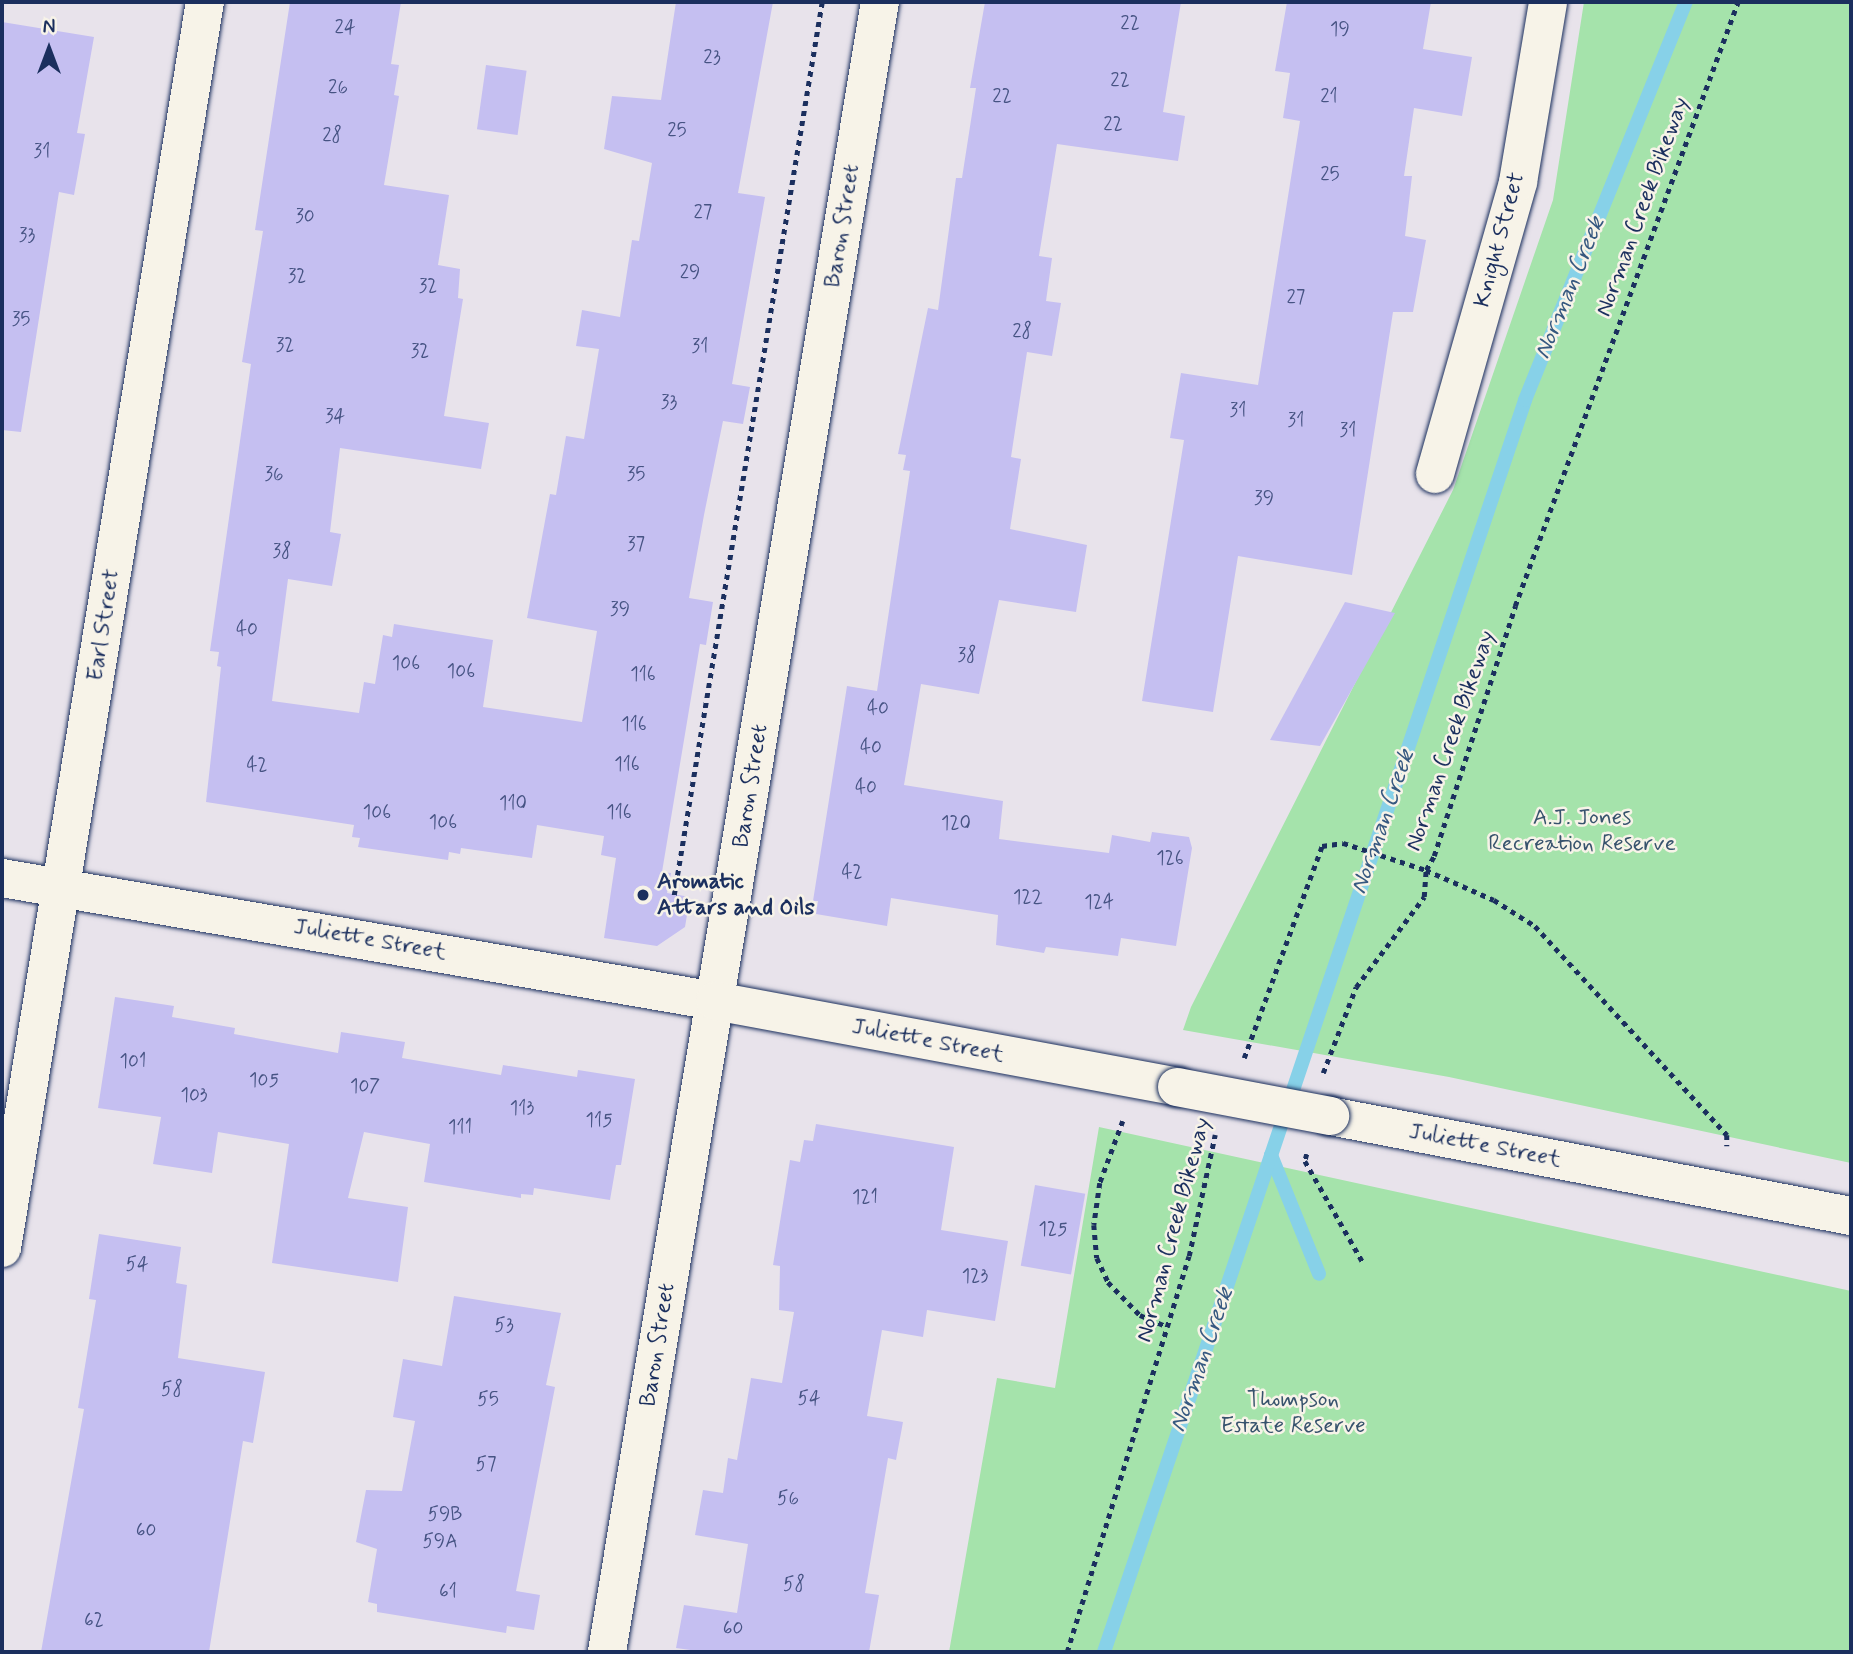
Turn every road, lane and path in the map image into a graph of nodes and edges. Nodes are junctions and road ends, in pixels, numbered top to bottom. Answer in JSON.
{"nodes":[{"id":1,"x":205,"y":2,"type":"edge"},
{"id":2,"x":822,"y":2,"type":"edge"},
{"id":3,"x":880,"y":2,"type":"edge"},
{"id":4,"x":1548,"y":2,"type":"edge"},
{"id":5,"x":1738,"y":2,"type":"edge"},
{"id":6,"x":1435,"y":474,"type":"dead end"},
{"id":7,"x":1426,"y":870,"type":"junction"},
{"id":8,"x":2,"y":878,"type":"edge"},
{"id":9,"x":63,"y":886,"type":"junction"},
{"id":10,"x":674,"y":894,"type":"dead end"},
{"id":11,"x":715,"y":1001,"type":"junction"},
{"id":12,"x":1240,"y":1070,"type":"dead end"},
{"id":13,"x":1325,"y":1102,"type":"junction"},
{"id":14,"x":1123,"y":1121,"type":"dead end"},
{"id":15,"x":1220,"y":1121,"type":"dead end"},
{"id":16,"x":1727,"y":1146,"type":"dead end"},
{"id":17,"x":1308,"y":1149,"type":"dead end"},
{"id":18,"x":1851,"y":1216,"type":"edge"},
{"id":19,"x":2,"y":1248,"type":"edge"},
{"id":20,"x":1364,"y":1264,"type":"dead end"},
{"id":21,"x":1168,"y":1327,"type":"junction"},
{"id":22,"x":607,"y":1652,"type":"edge"},
{"id":23,"x":1067,"y":1652,"type":"edge"}],
"edges":[{"from":1,"to":9,"type":"main road","name":"Earl Street"},
{"from":2,"to":10,"type":"path"},
{"from":3,"to":11,"type":"main road","name":"Baron Street"},
{"from":4,"to":6,"type":"main road","name":"Knight Street"},
{"from":5,"to":7,"type":"path","name":"Norman Creek Bikeway"},
{"from":7,"to":12,"type":"path","name":"Norman Creek Bikeway"},
{"from":7,"to":13,"type":"path"},
{"from":7,"to":16,"type":"path"},
{"from":8,"to":9,"type":"main road","name":"Juliette Street"},
{"from":9,"to":11,"type":"main road","name":"Juliette Street"},
{"from":9,"to":19,"type":"main road","name":"Earl Street"},
{"from":11,"to":13,"type":"main road","name":"Juliette Street","bridge":true},
{"from":11,"to":22,"type":"main road","name":"Baron Street"},
{"from":13,"to":18,"type":"main road","name":"Juliette Street"},
{"from":14,"to":21,"type":"path"},
{"from":15,"to":21,"type":"path","name":"Norman Creek Bikeway"},
{"from":17,"to":20,"type":"path"},
{"from":21,"to":23,"type":"path","name":"Norman Creek Bikeway"}]}
